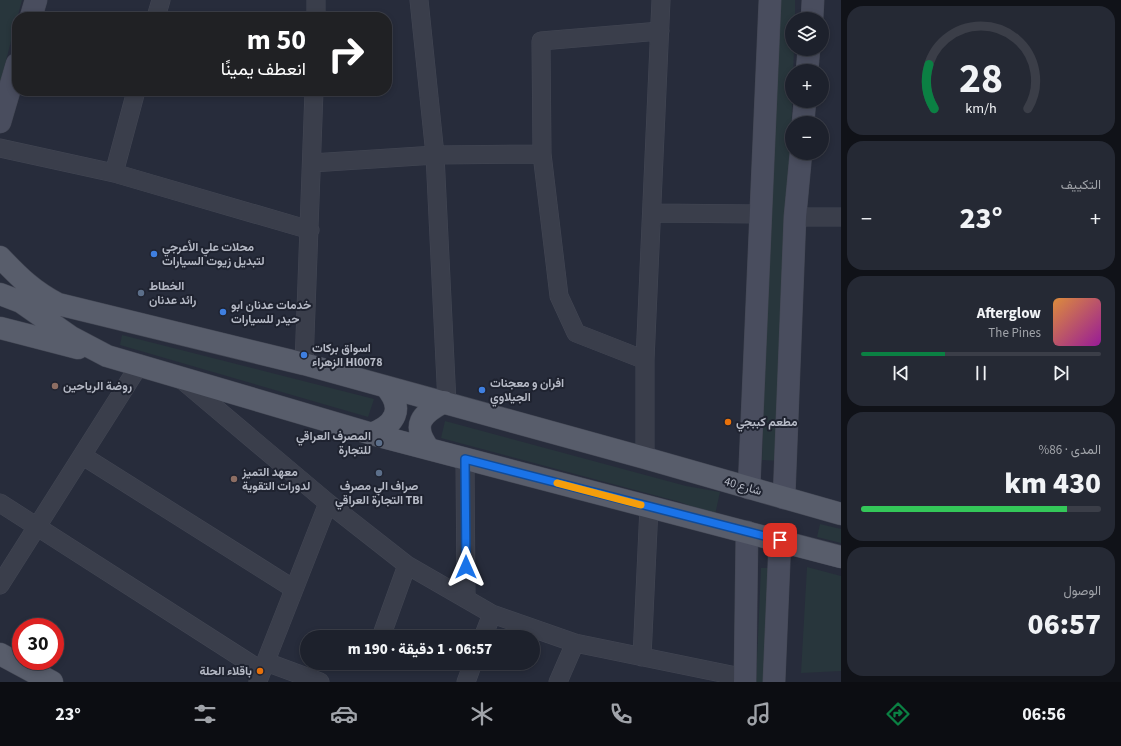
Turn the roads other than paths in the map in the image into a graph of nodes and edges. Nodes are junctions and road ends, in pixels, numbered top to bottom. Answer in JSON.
{"nodes":[{"id":1,"x":36,"y":0,"type":"edge"},
{"id":2,"x":161,"y":0,"type":"edge"},
{"id":3,"x":316,"y":0,"type":"edge"},
{"id":4,"x":419,"y":0,"type":"edge"},
{"id":5,"x":661,"y":0,"type":"edge"},
{"id":6,"x":770,"y":0,"type":"edge"},
{"id":7,"x":813,"y":0,"type":"edge"},
{"id":8,"x":32,"y":12,"type":"edge"},
{"id":9,"x":157,"y":12,"type":"edge"},
{"id":10,"x":316,"y":12,"type":"edge"},
{"id":11,"x":812,"y":12,"type":"edge"},
{"id":12,"x":660,"y":30,"type":"junction"},
{"id":13,"x":12,"y":81,"type":"edge"},
{"id":14,"x":135,"y":96,"type":"edge"},
{"id":15,"x":314,"y":96,"type":"edge"},
{"id":16,"x":0,"y":122,"type":"edge"},
{"id":17,"x":0,"y":148,"type":"edge"},
{"id":18,"x":542,"y":154,"type":"junction"},
{"id":19,"x":435,"y":155,"type":"junction"},
{"id":20,"x":800,"y":160,"type":"edge"},
{"id":21,"x":312,"y":163,"type":"junction"},
{"id":22,"x":114,"y":173,"type":"junction"},
{"id":23,"x":652,"y":213,"type":"junction"},
{"id":24,"x":760,"y":214,"type":"junction"},
{"id":25,"x":795,"y":216,"type":"junction"},
{"id":26,"x":841,"y":217,"type":"edge"},
{"id":27,"x":310,"y":230,"type":"junction"},
{"id":28,"x":0,"y":257,"type":"edge"},
{"id":29,"x":0,"y":294,"type":"edge"},
{"id":30,"x":0,"y":328,"type":"edge"},
{"id":31,"x":107,"y":356,"type":"junction"},
{"id":32,"x":645,"y":360,"type":"junction"},
{"id":33,"x":140,"y":364,"type":"junction"},
{"id":34,"x":304,"y":364,"type":"junction"},
{"id":35,"x":178,"y":377,"type":"junction"},
{"id":36,"x":386,"y":387,"type":"junction"},
{"id":37,"x":446,"y":402,"type":"junction"},
{"id":38,"x":371,"y":434,"type":"junction"},
{"id":39,"x":429,"y":449,"type":"junction"},
{"id":40,"x":83,"y":456,"type":"junction"},
{"id":41,"x":645,"y":458,"type":"junction"},
{"id":42,"x":465,"y":459,"type":"junction"},
{"id":43,"x":749,"y":488,"type":"junction"},
{"id":44,"x":784,"y":498,"type":"junction"},
{"id":45,"x":0,"y":502,"type":"edge"},
{"id":46,"x":328,"y":503,"type":"junction"},
{"id":47,"x":649,"y":507,"type":"junction"},
{"id":48,"x":841,"y":514,"type":"edge"},
{"id":49,"x":38,"y":528,"type":"junction"},
{"id":50,"x":746,"y":532,"type":"junction"},
{"id":51,"x":780,"y":540,"type":"junction"},
{"id":52,"x":841,"y":557,"type":"edge"},
{"id":53,"x":407,"y":565,"type":"junction"},
{"id":54,"x":0,"y":585,"type":"edge"},
{"id":55,"x":294,"y":589,"type":"junction"},
{"id":56,"x":466,"y":598,"type":"junction"},
{"id":57,"x":492,"y":614,"type":"junction"},
{"id":58,"x":384,"y":630,"type":"edge"},
{"id":59,"x":486,"y":630,"type":"edge"},
{"id":60,"x":574,"y":643,"type":"junction"},
{"id":61,"x":0,"y":654,"type":"edge"},
{"id":62,"x":642,"y":657,"type":"junction"},
{"id":63,"x":470,"y":670,"type":"edge"},
{"id":64,"x":262,"y":672,"type":"edge"},
{"id":65,"x":746,"y":680,"type":"edge"},
{"id":66,"x":52,"y":682,"type":"edge"},
{"id":67,"x":320,"y":682,"type":"edge"},
{"id":68,"x":466,"y":682,"type":"edge"},
{"id":69,"x":558,"y":682,"type":"edge"},
{"id":70,"x":774,"y":682,"type":"edge"}],
"edges":[{"from":1,"to":8,"type":"street"},
{"from":2,"to":9,"type":"street"},
{"from":3,"to":10,"type":"street"},
{"from":4,"to":19,"type":"street"},
{"from":5,"to":12,"type":"street"},
{"from":6,"to":24,"type":"street"},
{"from":7,"to":11,"type":"street"},
{"from":12,"to":18,"type":"street"},
{"from":12,"to":23,"type":"street"},
{"from":13,"to":16,"type":"street"},
{"from":14,"to":22,"type":"street"},
{"from":15,"to":21,"type":"street"},
{"from":17,"to":22,"type":"street"},
{"from":18,"to":19,"type":"street"},
{"from":18,"to":32,"type":"street"},
{"from":19,"to":21,"type":"street"},
{"from":19,"to":37,"type":"street"},
{"from":20,"to":25,"type":"street"},
{"from":21,"to":27,"type":"street"},
{"from":22,"to":27,"type":"street"},
{"from":23,"to":24,"type":"street"},
{"from":23,"to":32,"type":"street"},
{"from":24,"to":43,"type":"street"},
{"from":25,"to":26,"type":"street"},
{"from":25,"to":44,"type":"street"},
{"from":27,"to":34,"type":"street"},
{"from":28,"to":34,"type":"main road","name":"شارع 40"},
{"from":29,"to":31,"type":"main road"},
{"from":30,"to":31,"type":"main road"},
{"from":31,"to":33,"type":"main road"},
{"from":32,"to":41,"type":"street"},
{"from":33,"to":35,"type":"main road"},
{"from":33,"to":40,"type":"street"},
{"from":34,"to":36,"type":"main road","name":"شارع 40"},
{"from":35,"to":38,"type":"main road"},
{"from":35,"to":46,"type":"street"},
{"from":36,"to":37,"type":"main road","name":"شارع 40"},
{"from":36,"to":38,"type":"main road"},
{"from":37,"to":39,"type":"main road"},
{"from":37,"to":41,"type":"main road","name":"شارع 40"},
{"from":38,"to":39,"type":"main road"},
{"from":39,"to":42,"type":"main road"},
{"from":40,"to":49,"type":"street"},
{"from":40,"to":55,"type":"street"},
{"from":41,"to":43,"type":"main road","name":"شارع 40"},
{"from":42,"to":47,"type":"main road"},
{"from":42,"to":56,"type":"street"},
{"from":43,"to":44,"type":"main road","name":"شارع 40"},
{"from":44,"to":48,"type":"main road","name":"شارع 40"},
{"from":45,"to":49,"type":"street"},
{"from":46,"to":53,"type":"street"},
{"from":46,"to":55,"type":"street"},
{"from":47,"to":50,"type":"main road"},
{"from":47,"to":62,"type":"street"},
{"from":49,"to":54,"type":"street"},
{"from":49,"to":64,"type":"street"},
{"from":50,"to":51,"type":"main road"},
{"from":50,"to":65,"type":"street"},
{"from":51,"to":52,"type":"main road"},
{"from":51,"to":70,"type":"street"},
{"from":53,"to":56,"type":"street"},
{"from":53,"to":58,"type":"street"},
{"from":55,"to":64,"type":"street"},
{"from":56,"to":57,"type":"street"},
{"from":57,"to":59,"type":"street"},
{"from":57,"to":60,"type":"street"},
{"from":60,"to":62,"type":"street"},
{"from":60,"to":69,"type":"street"},
{"from":61,"to":66,"type":"main road"},
{"from":62,"to":65,"type":"street"},
{"from":63,"to":68,"type":"street"},
{"from":64,"to":67,"type":"street"}]}
